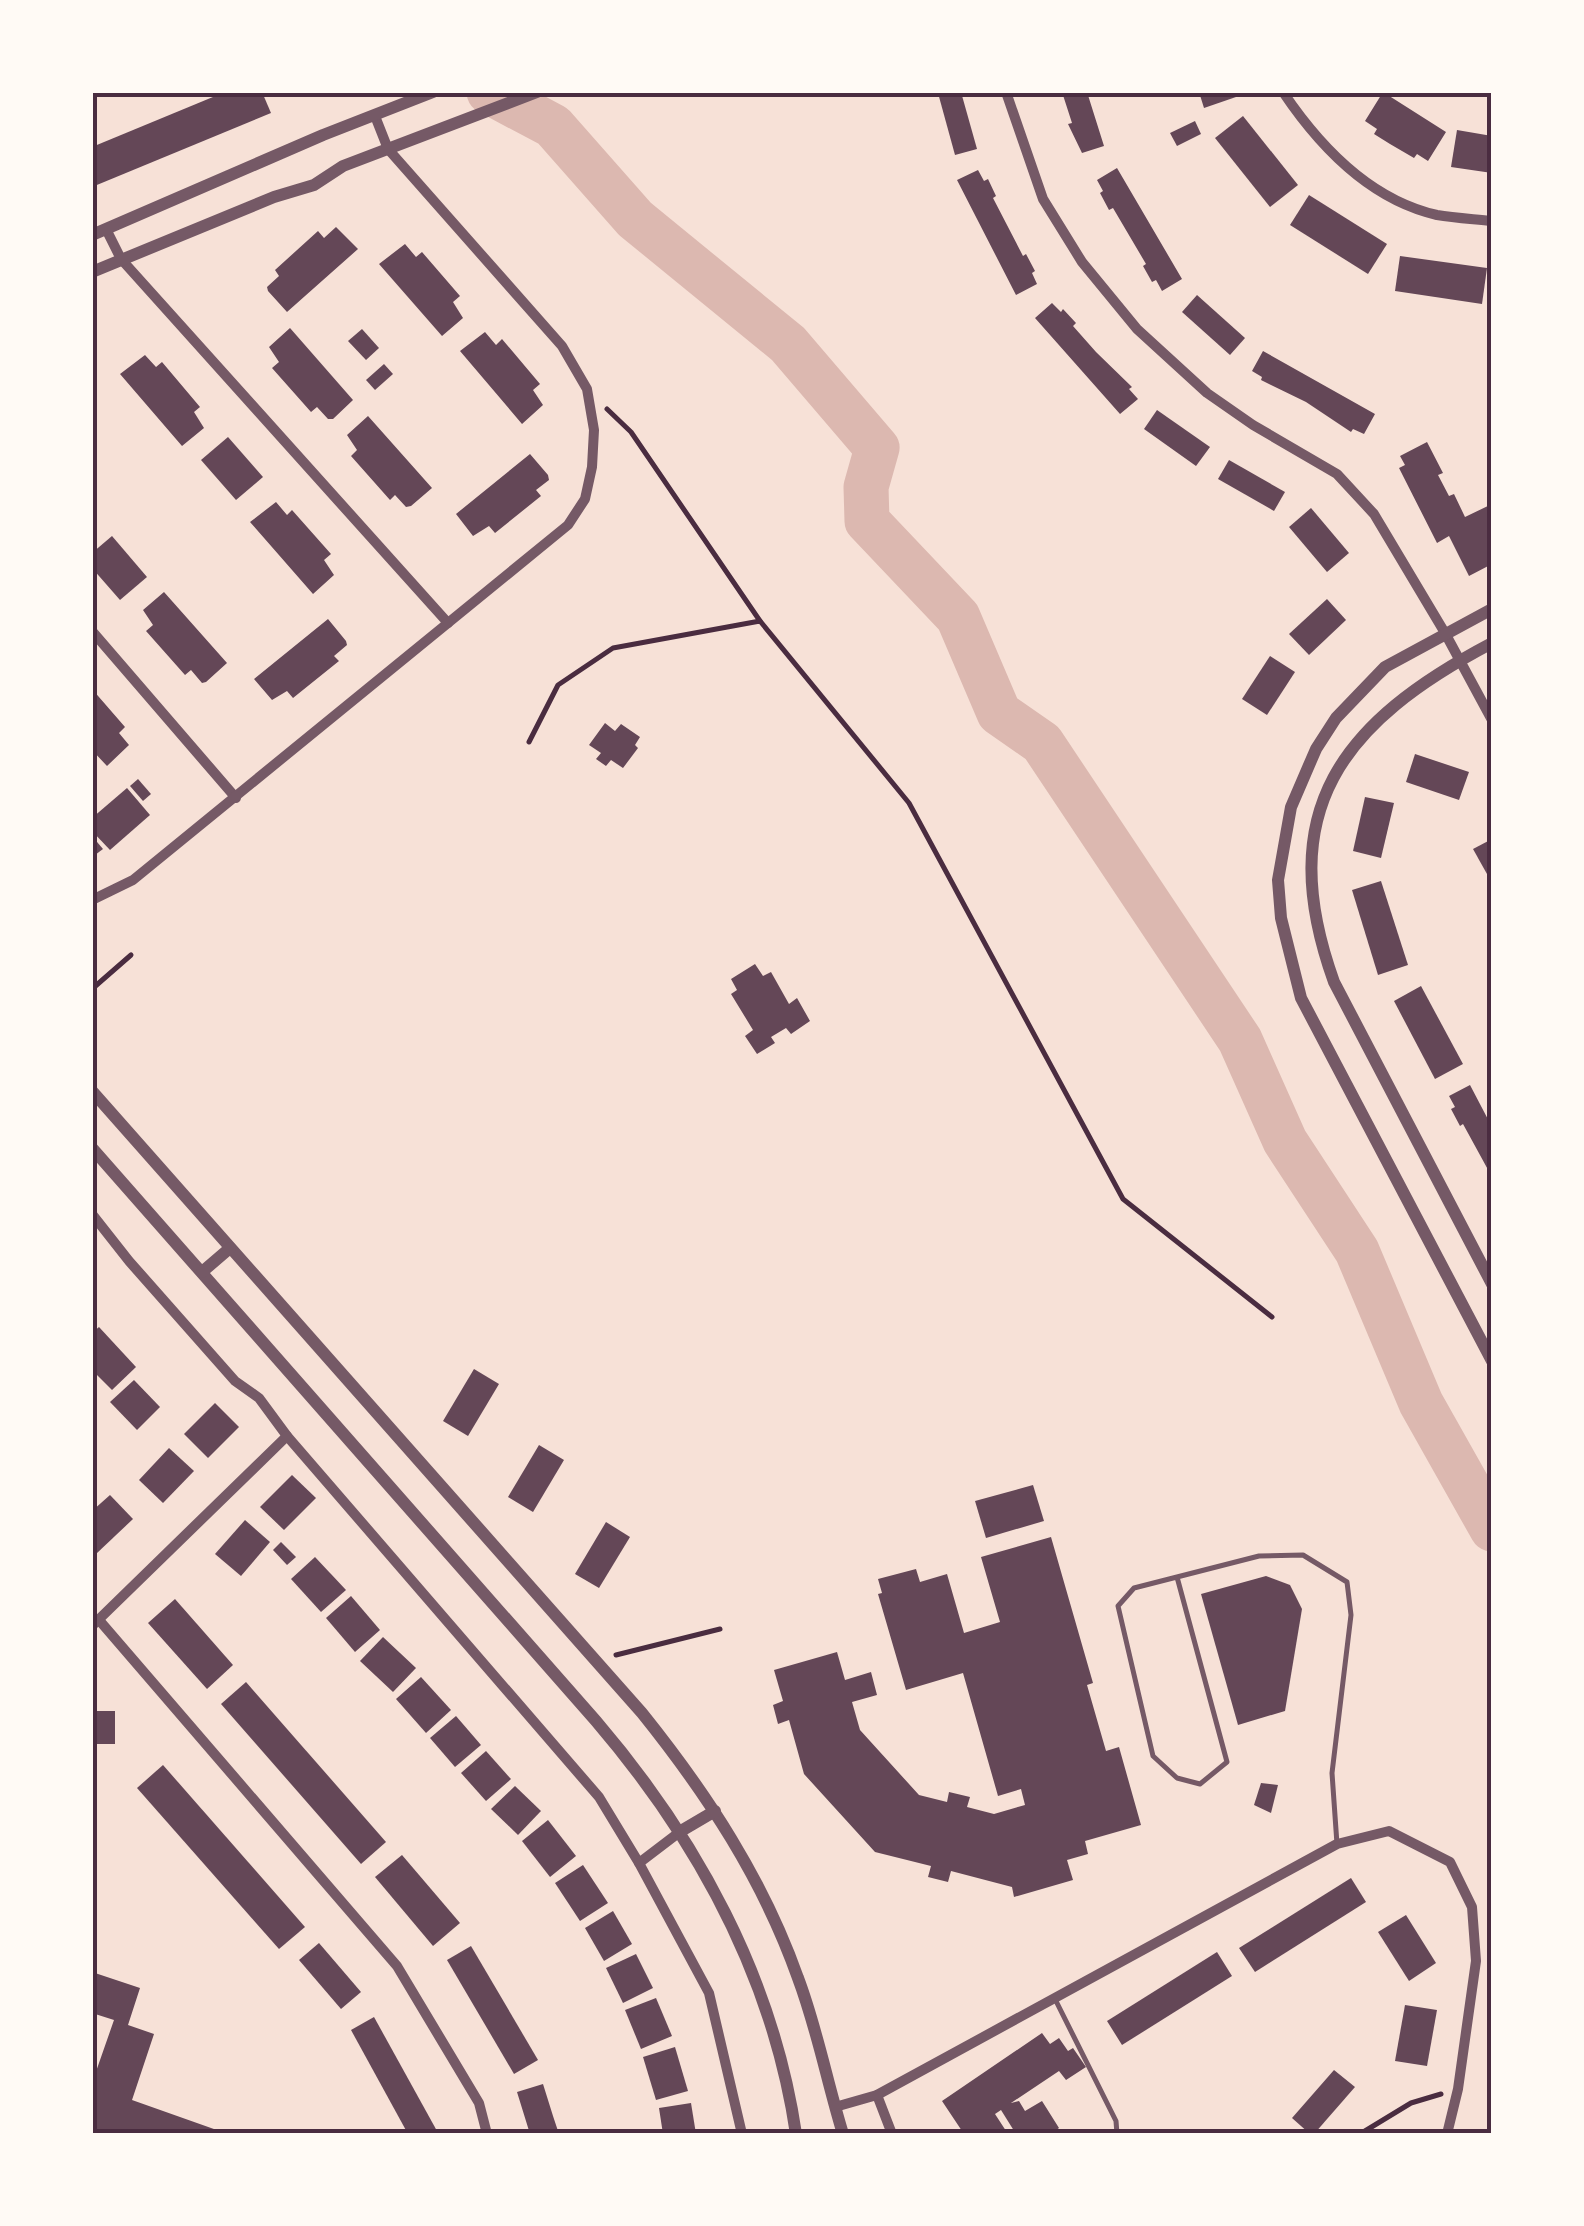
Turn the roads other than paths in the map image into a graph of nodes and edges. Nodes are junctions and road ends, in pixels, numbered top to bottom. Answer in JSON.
{"nodes":[{"id":1,"x":433,"y":92,"type":"edge"},
{"id":2,"x":1006,"y":92,"type":"edge"},
{"id":3,"x":1283,"y":92,"type":"edge"},
{"id":4,"x":532,"y":94,"type":"edge"},
{"id":5,"x":375,"y":116,"type":"junction"},
{"id":6,"x":388,"y":149,"type":"junction"},
{"id":7,"x":1492,"y":221,"type":"edge"},
{"id":8,"x":99,"y":232,"type":"edge"},
{"id":9,"x":121,"y":260,"type":"junction"},
{"id":10,"x":92,"y":272,"type":"edge"},
{"id":11,"x":1492,"y":609,"type":"edge"},
{"id":12,"x":448,"y":623,"type":"junction"},
{"id":13,"x":92,"y":631,"type":"edge"},
{"id":14,"x":1445,"y":634,"type":"junction"},
{"id":15,"x":1492,"y":643,"type":"edge"},
{"id":16,"x":1460,"y":660,"type":"junction"},
{"id":17,"x":1492,"y":720,"type":"edge"},
{"id":18,"x":236,"y":798,"type":"junction"},
{"id":19,"x":92,"y":900,"type":"edge"},
{"id":20,"x":92,"y":1091,"type":"edge"},
{"id":21,"x":92,"y":1148,"type":"edge"},
{"id":22,"x":92,"y":1214,"type":"edge"},
{"id":23,"x":230,"y":1248,"type":"junction"},
{"id":24,"x":202,"y":1272,"type":"junction"},
{"id":25,"x":1492,"y":1284,"type":"edge"},
{"id":26,"x":1492,"y":1360,"type":"edge"},
{"id":27,"x":288,"y":1436,"type":"junction"},
{"id":28,"x":1177,"y":1577,"type":"junction"},
{"id":29,"x":96,"y":1623,"type":"edge"},
{"id":30,"x":715,"y":1811,"type":"junction"},
{"id":31,"x":681,"y":1831,"type":"junction"},
{"id":32,"x":1337,"y":1844,"type":"junction"},
{"id":33,"x":640,"y":1863,"type":"junction"},
{"id":34,"x":1053,"y":1996,"type":"junction"},
{"id":35,"x":878,"y":2095,"type":"junction"},
{"id":36,"x":835,"y":2107,"type":"junction"},
{"id":37,"x":486,"y":2134,"type":"edge"},
{"id":38,"x":742,"y":2134,"type":"edge"},
{"id":39,"x":796,"y":2134,"type":"edge"},
{"id":40,"x":843,"y":2134,"type":"edge"},
{"id":41,"x":892,"y":2134,"type":"edge"},
{"id":42,"x":1117,"y":2134,"type":"edge"},
{"id":43,"x":1446,"y":2134,"type":"edge"}],
"edges":[{"from":1,"to":5,"type":"street"},
{"from":2,"to":14,"type":"street"},
{"from":3,"to":7,"type":"street"},
{"from":4,"to":6,"type":"street"},
{"from":5,"to":6,"type":"street"},
{"from":5,"to":8,"type":"street"},
{"from":6,"to":9,"type":"street"},
{"from":6,"to":12,"type":"street"},
{"from":8,"to":9,"type":"street"},
{"from":9,"to":10,"type":"street"},
{"from":9,"to":12,"type":"street"},
{"from":11,"to":14,"type":"street"},
{"from":12,"to":18,"type":"street"},
{"from":13,"to":18,"type":"street"},
{"from":14,"to":16,"type":"street"},
{"from":14,"to":26,"type":"street"},
{"from":15,"to":16,"type":"street"},
{"from":16,"to":17,"type":"street"},
{"from":16,"to":25,"type":"street"},
{"from":18,"to":19,"type":"street"},
{"from":20,"to":23,"type":"street"},
{"from":21,"to":24,"type":"street"},
{"from":22,"to":27,"type":"street"},
{"from":23,"to":24,"type":"street"},
{"from":23,"to":30,"type":"street"},
{"from":24,"to":31,"type":"street"},
{"from":27,"to":29,"type":"street"},
{"from":27,"to":33,"type":"street"},
{"from":28,"to":28,"type":"lane"},
{"from":28,"to":32,"type":"lane"},
{"from":29,"to":37,"type":"street"},
{"from":30,"to":31,"type":"street"},
{"from":30,"to":36,"type":"street"},
{"from":31,"to":33,"type":"street"},
{"from":31,"to":39,"type":"street"},
{"from":32,"to":34,"type":"street"},
{"from":32,"to":43,"type":"street"},
{"from":33,"to":38,"type":"street"},
{"from":34,"to":35,"type":"street"},
{"from":34,"to":42,"type":"lane"},
{"from":35,"to":36,"type":"street"},
{"from":35,"to":41,"type":"street"},
{"from":36,"to":40,"type":"street"}]}
